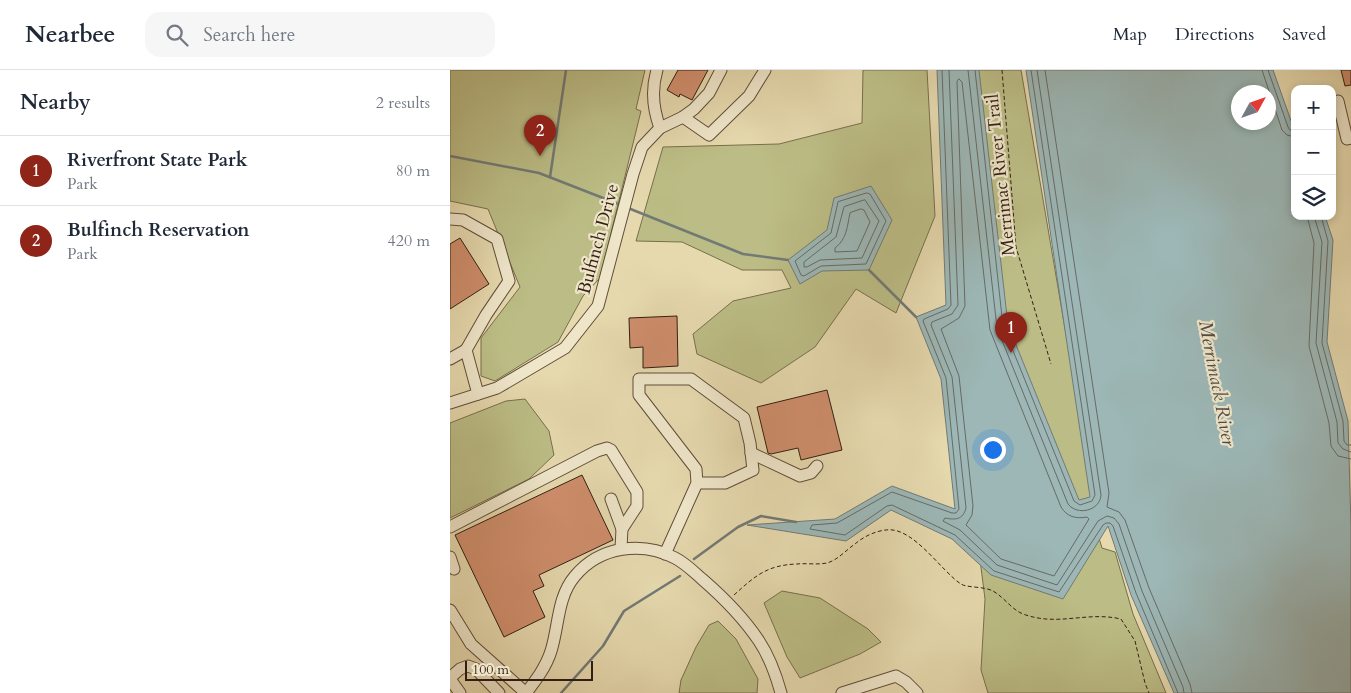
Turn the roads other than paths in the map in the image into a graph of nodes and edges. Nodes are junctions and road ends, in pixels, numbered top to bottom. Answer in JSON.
{"nodes":[{"id":1,"x":657,"y":70,"type":"edge"},
{"id":2,"x":721,"y":70,"type":"edge"},
{"id":3,"x":765,"y":70,"type":"edge"},
{"id":4,"x":1338,"y":101,"type":"dead end"},
{"id":5,"x":683,"y":117,"type":"junction"},
{"id":6,"x":660,"y":128,"type":"junction"},
{"id":7,"x":1351,"y":138,"type":"edge"},
{"id":8,"x":450,"y":219,"type":"edge"},
{"id":9,"x":466,"y":350,"type":"junction"},
{"id":10,"x":450,"y":359,"type":"edge"},
{"id":11,"x":478,"y":394,"type":"junction"},
{"id":12,"x":450,"y":403,"type":"edge"},
{"id":13,"x":751,"y":453,"type":"junction"},
{"id":14,"x":817,"y":466,"type":"dead end"},
{"id":15,"x":697,"y":483,"type":"junction"},
{"id":16,"x":610,"y":499,"type":"dead end"},
{"id":17,"x":450,"y":527,"type":"edge"},
{"id":18,"x":622,"y":529,"type":"junction"},
{"id":19,"x":621,"y":548,"type":"junction"},
{"id":20,"x":665,"y":554,"type":"junction"},
{"id":21,"x":450,"y":557,"type":"edge"},
{"id":22,"x":454,"y":569,"type":"dead end"},
{"id":23,"x":450,"y":610,"type":"edge"},
{"id":24,"x":450,"y":678,"type":"edge"},
{"id":25,"x":460,"y":693,"type":"edge"},
{"id":26,"x":498,"y":693,"type":"edge"},
{"id":27,"x":526,"y":693,"type":"edge"},
{"id":28,"x":781,"y":693,"type":"edge"},
{"id":29,"x":842,"y":693,"type":"edge"},
{"id":30,"x":916,"y":693,"type":"edge"}],
"edges":[{"from":1,"to":6,"type":"street"},
{"from":2,"to":5,"type":"street","name":"Bulfinch Drive"},
{"from":3,"to":5,"type":"street"},
{"from":4,"to":7,"type":"street"},
{"from":5,"to":6,"type":"street","name":"Bulfinch Drive"},
{"from":6,"to":11,"type":"street","name":"Bulfinch Drive"},
{"from":8,"to":9,"type":"street"},
{"from":9,"to":10,"type":"street"},
{"from":9,"to":11,"type":"street"},
{"from":11,"to":12,"type":"street","name":"Bulfinch Drive"},
{"from":13,"to":14,"type":"street"},
{"from":13,"to":15,"type":"street"},
{"from":13,"to":15,"type":"street"},
{"from":15,"to":20,"type":"street"},
{"from":16,"to":18,"type":"street"},
{"from":17,"to":18,"type":"street"},
{"from":18,"to":19,"type":"street"},
{"from":19,"to":20,"type":"street"},
{"from":19,"to":27,"type":"street"},
{"from":20,"to":28,"type":"street"},
{"from":21,"to":22,"type":"street"},
{"from":23,"to":27,"type":"street"},
{"from":24,"to":25,"type":"street"},
{"from":24,"to":26,"type":"street"},
{"from":29,"to":30,"type":"street"}]}
